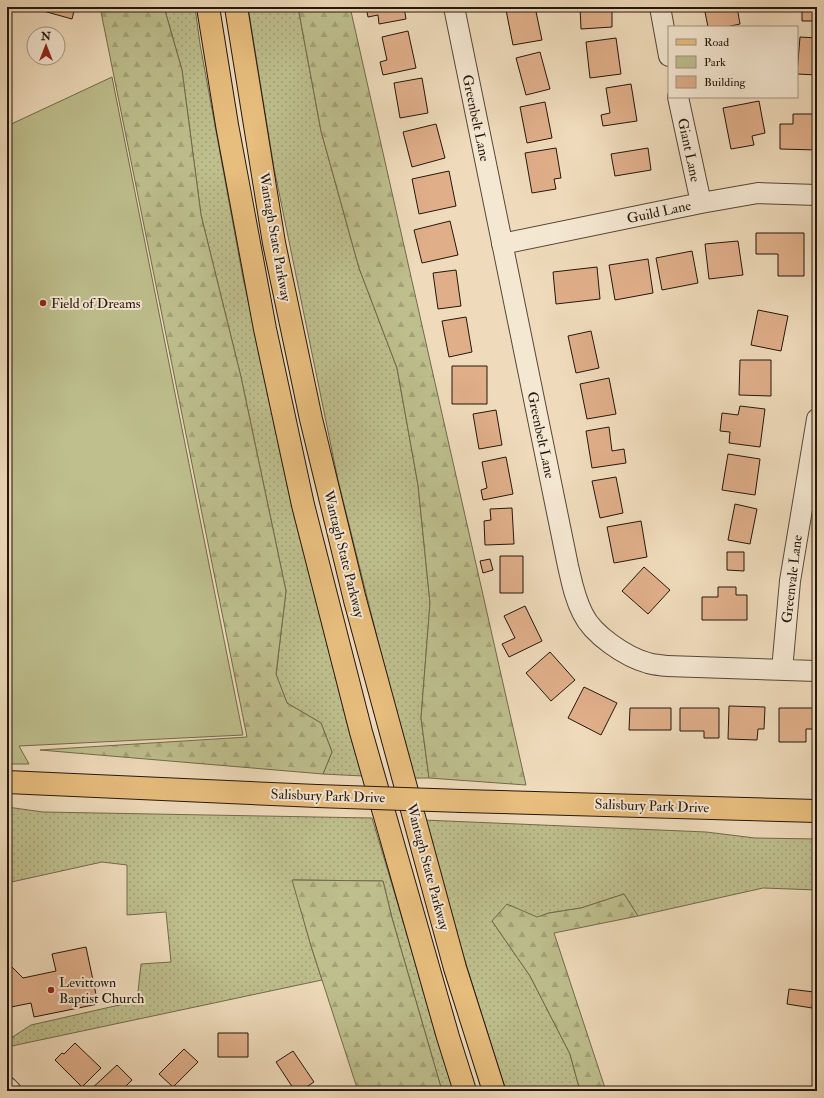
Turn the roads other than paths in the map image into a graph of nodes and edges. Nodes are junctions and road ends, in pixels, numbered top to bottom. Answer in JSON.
{"nodes":[{"id":1,"x":208,"y":7,"type":"edge"},
{"id":2,"x":236,"y":7,"type":"edge"},
{"id":3,"x":454,"y":7,"type":"edge"},
{"id":4,"x":660,"y":7,"type":"edge"},
{"id":5,"x":668,"y":51,"type":"edge"},
{"id":6,"x":678,"y":98,"type":"edge"},
{"id":7,"x":817,"y":195,"type":"edge"},
{"id":8,"x":700,"y":203,"type":"junction"},
{"id":9,"x":502,"y":244,"type":"junction"},
{"id":10,"x":817,"y":419,"type":"edge"},
{"id":11,"x":782,"y":670,"type":"junction"},
{"id":12,"x":817,"y":671,"type":"edge"},
{"id":13,"x":7,"y":782,"type":"edge"},
{"id":14,"x":817,"y":811,"type":"edge"},
{"id":15,"x":7,"y":1087,"type":"edge"},
{"id":16,"x":11,"y":1091,"type":"edge"},
{"id":17,"x":465,"y":1091,"type":"edge"},
{"id":18,"x":494,"y":1091,"type":"edge"}],
"edges":[{"from":1,"to":17,"type":"main road","name":"Wantagh State Parkway"},
{"from":2,"to":18,"type":"main road","name":"Wantagh State Parkway"},
{"from":3,"to":9,"type":"street","name":"Greenbelt Lane"},
{"from":4,"to":5,"type":"street"},
{"from":6,"to":8,"type":"street","name":"Giant Lane"},
{"from":7,"to":8,"type":"street","name":"Guild Lane"},
{"from":8,"to":9,"type":"street","name":"Guild Lane"},
{"from":9,"to":11,"type":"street","name":"Greenbelt Lane"},
{"from":10,"to":11,"type":"street","name":"Greenvale Lane"},
{"from":11,"to":12,"type":"street","name":"Greenbelt Lane"},
{"from":13,"to":14,"type":"main road","name":"Salisbury Park Drive","bridge":true},
{"from":15,"to":16,"type":"street"}]}
